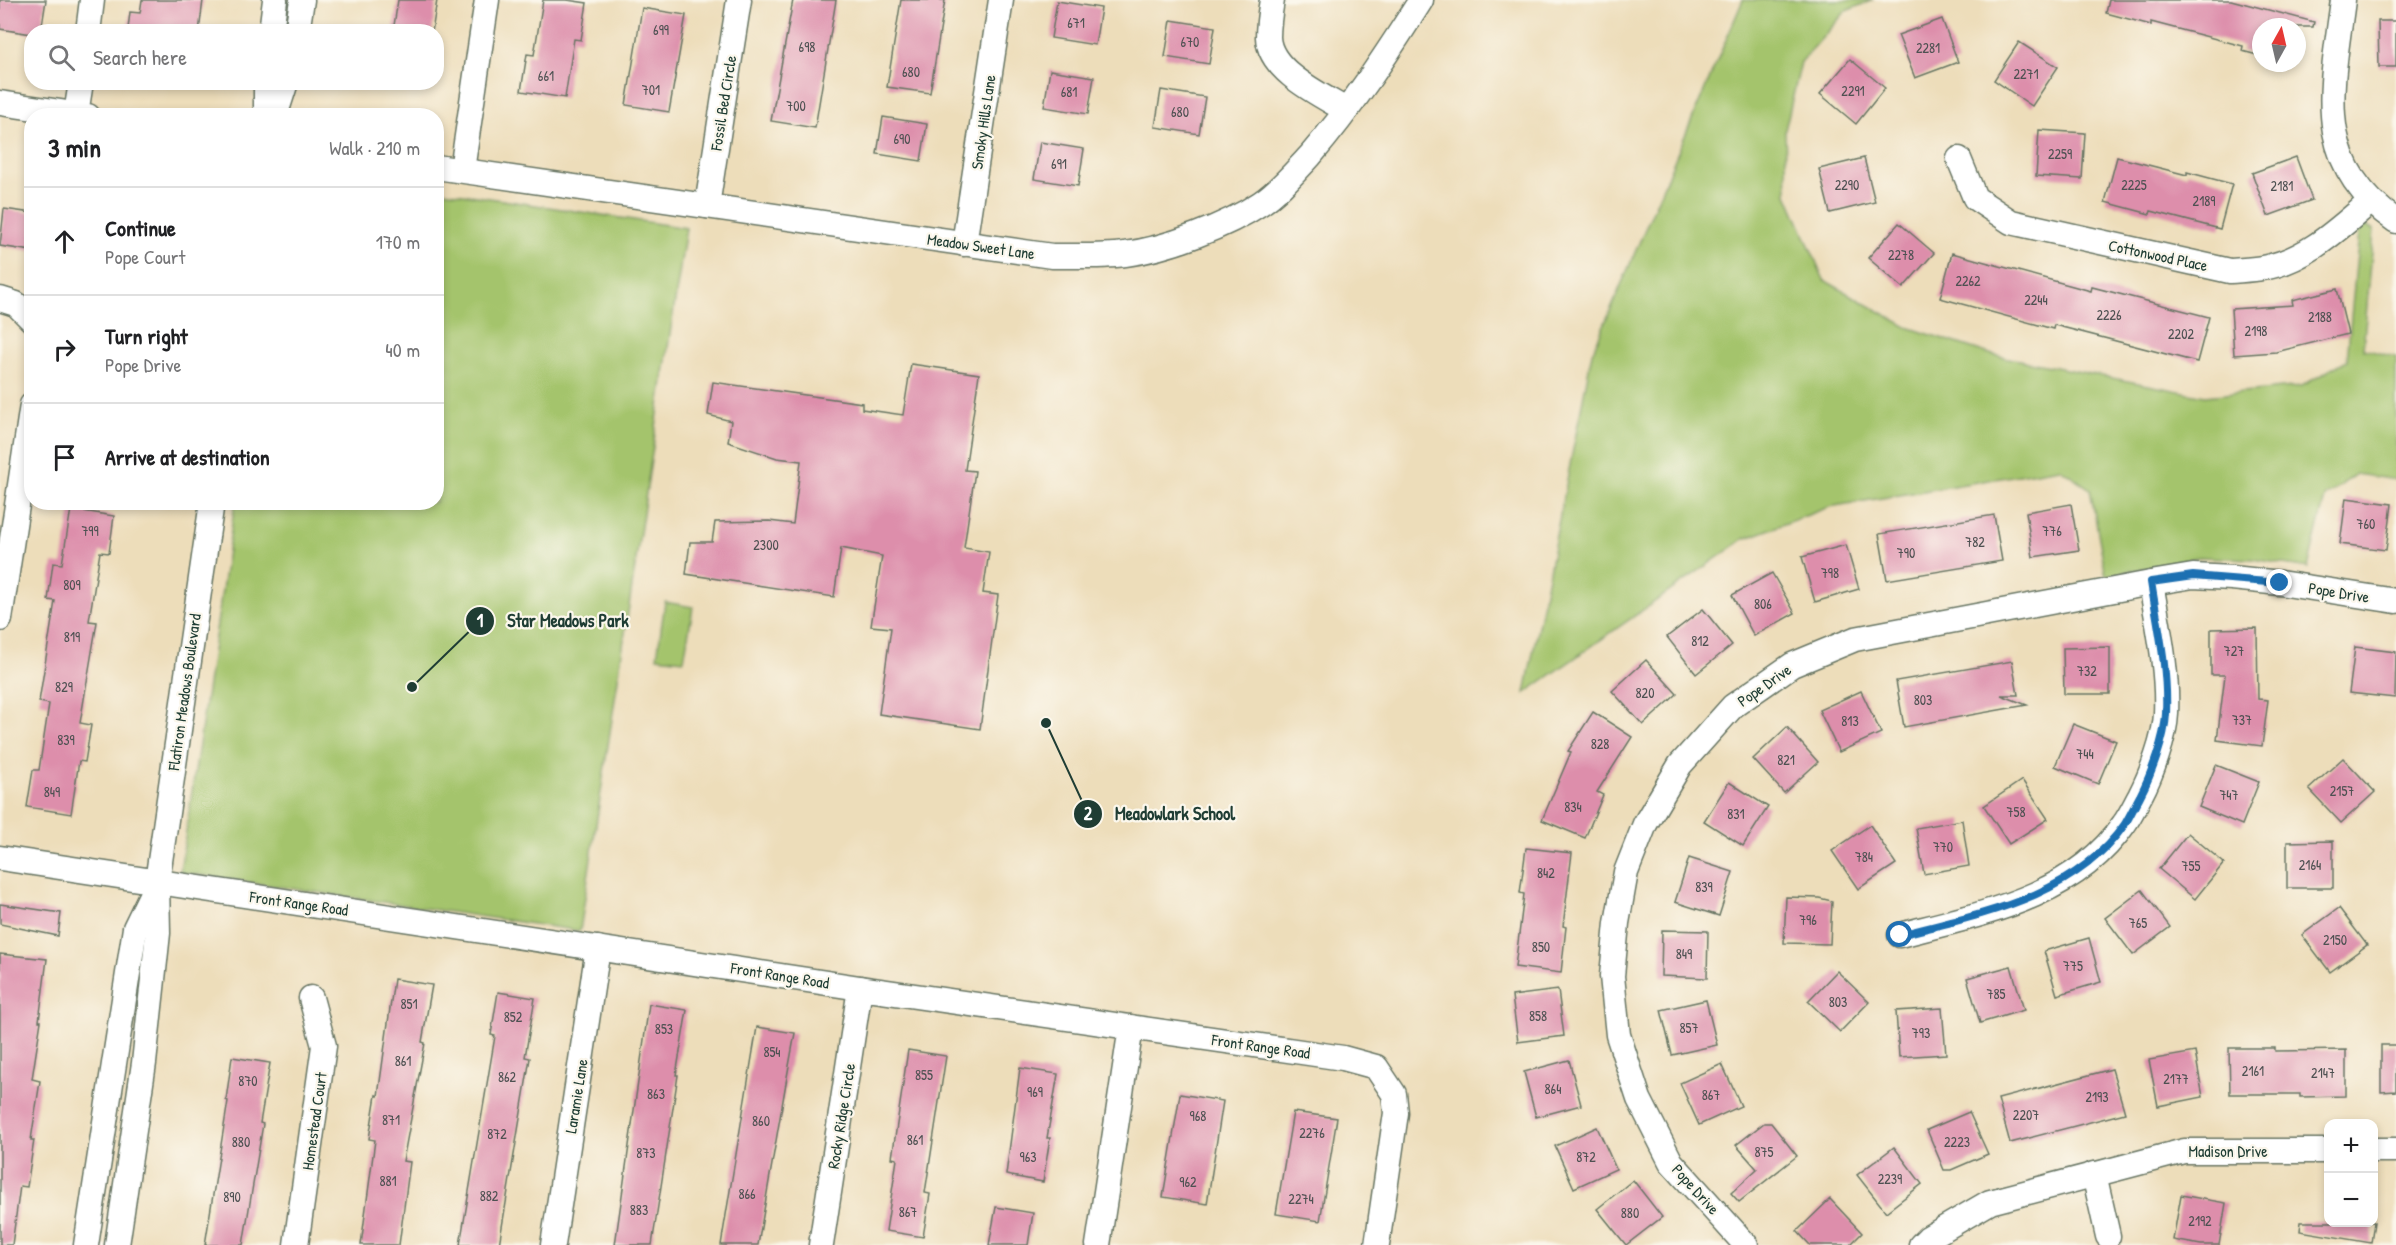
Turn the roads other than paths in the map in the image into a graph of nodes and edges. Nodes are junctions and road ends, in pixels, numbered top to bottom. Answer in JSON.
{"nodes":[{"id":1,"x":92,"y":0,"type":"edge"},
{"id":2,"x":275,"y":0,"type":"edge"},
{"id":3,"x":302,"y":0,"type":"edge"},
{"id":4,"x":487,"y":0,"type":"edge"},
{"id":5,"x":739,"y":0,"type":"edge"},
{"id":6,"x":1001,"y":0,"type":"edge"},
{"id":7,"x":1272,"y":0,"type":"edge"},
{"id":8,"x":1421,"y":0,"type":"edge"},
{"id":9,"x":2343,"y":0,"type":"edge"},
{"id":10,"x":89,"y":24,"type":"edge"},
{"id":11,"x":272,"y":24,"type":"edge"},
{"id":12,"x":298,"y":24,"type":"edge"},
{"id":13,"x":81,"y":90,"type":"edge"},
{"id":14,"x":266,"y":90,"type":"edge"},
{"id":15,"x":283,"y":90,"type":"edge"},
{"id":16,"x":0,"y":103,"type":"edge"},
{"id":17,"x":34,"y":108,"type":"edge"},
{"id":18,"x":82,"y":108,"type":"edge"},
{"id":19,"x":266,"y":108,"type":"edge"},
{"id":20,"x":278,"y":108,"type":"edge"},
{"id":21,"x":1346,"y":110,"type":"junction"},
{"id":22,"x":1959,"y":159,"type":"dead end"},
{"id":23,"x":444,"y":168,"type":"edge"},
{"id":24,"x":462,"y":170,"type":"junction"},
{"id":25,"x":2372,"y":201,"type":"junction"},
{"id":26,"x":707,"y":206,"type":"junction"},
{"id":27,"x":2396,"y":221,"type":"edge"},
{"id":28,"x":964,"y":244,"type":"junction"},
{"id":29,"x":0,"y":299,"type":"edge"},
{"id":30,"x":24,"y":312,"type":"edge"},
{"id":31,"x":24,"y":458,"type":"edge"},
{"id":32,"x":211,"y":510,"type":"edge"},
{"id":33,"x":2151,"y":582,"type":"junction"},
{"id":34,"x":2396,"y":601,"type":"edge"},
{"id":35,"x":0,"y":619,"type":"edge"},
{"id":36,"x":0,"y":858,"type":"edge"},
{"id":37,"x":157,"y":882,"type":"junction"},
{"id":38,"x":1900,"y":935,"type":"dead end"},
{"id":39,"x":598,"y":948,"type":"junction"},
{"id":40,"x":860,"y":988,"type":"junction"},
{"id":41,"x":311,"y":998,"type":"dead end"},
{"id":42,"x":1131,"y":1027,"type":"junction"},
{"id":43,"x":2378,"y":1150,"type":"edge"},
{"id":44,"x":2396,"y":1150,"type":"edge"},
{"id":45,"x":2324,"y":1151,"type":"edge"},
{"id":46,"x":2094,"y":1174,"type":"junction"},
{"id":47,"x":2108,"y":1236,"type":"dead end"},
{"id":48,"x":86,"y":1245,"type":"edge"},
{"id":49,"x":117,"y":1245,"type":"edge"},
{"id":50,"x":296,"y":1245,"type":"edge"},
{"id":51,"x":553,"y":1245,"type":"edge"},
{"id":52,"x":821,"y":1245,"type":"edge"},
{"id":53,"x":1098,"y":1245,"type":"edge"},
{"id":54,"x":1377,"y":1245,"type":"edge"},
{"id":55,"x":1746,"y":1245,"type":"edge"},
{"id":56,"x":1921,"y":1245,"type":"edge"}],
"edges":[{"from":1,"to":10,"type":"street"},
{"from":2,"to":11,"type":"street"},
{"from":3,"to":12,"type":"street"},
{"from":4,"to":24,"type":"street"},
{"from":5,"to":26,"type":"street","name":"Fossil Bed Circle"},
{"from":6,"to":28,"type":"street","name":"Smoky Hills Lane"},
{"from":7,"to":21,"type":"street"},
{"from":8,"to":21,"type":"street","name":"Meadow Sweet Lane"},
{"from":9,"to":25,"type":"street"},
{"from":13,"to":18,"type":"street"},
{"from":14,"to":19,"type":"street"},
{"from":15,"to":20,"type":"street"},
{"from":16,"to":17,"type":"street"},
{"from":21,"to":28,"type":"street","name":"Meadow Sweet Lane"},
{"from":22,"to":25,"type":"street","name":"Cottonwood Place"},
{"from":23,"to":24,"type":"street","name":"Meadow Sweet Lane"},
{"from":24,"to":26,"type":"street","name":"Meadow Sweet Lane"},
{"from":25,"to":27,"type":"street"},
{"from":26,"to":28,"type":"street","name":"Meadow Sweet Lane"},
{"from":29,"to":30,"type":"street"},
{"from":31,"to":35,"type":"street"},
{"from":32,"to":37,"type":"street","name":"Flatiron Meadows Boulevard"},
{"from":33,"to":34,"type":"street","name":"Pope Drive"},
{"from":33,"to":38,"type":"street"},
{"from":33,"to":55,"type":"street","name":"Pope Drive"},
{"from":36,"to":37,"type":"street","name":"Front Range Road"},
{"from":37,"to":39,"type":"street","name":"Front Range Road"},
{"from":37,"to":48,"type":"street","name":"Flatiron Meadows Boulevard"},
{"from":37,"to":49,"type":"street","name":"Flatiron Meadows Boulevard"},
{"from":39,"to":40,"type":"street","name":"Front Range Road"},
{"from":39,"to":51,"type":"street","name":"Laramie Lane"},
{"from":40,"to":42,"type":"street","name":"Front Range Road"},
{"from":40,"to":52,"type":"street","name":"Rocky Ridge Circle"},
{"from":41,"to":50,"type":"street","name":"Homestead Court"},
{"from":42,"to":53,"type":"street"},
{"from":42,"to":54,"type":"street","name":"Front Range Road"},
{"from":43,"to":44,"type":"street"},
{"from":45,"to":46,"type":"street","name":"Madison Drive"},
{"from":46,"to":47,"type":"street"},
{"from":46,"to":56,"type":"street","name":"Madison Drive"}]}
